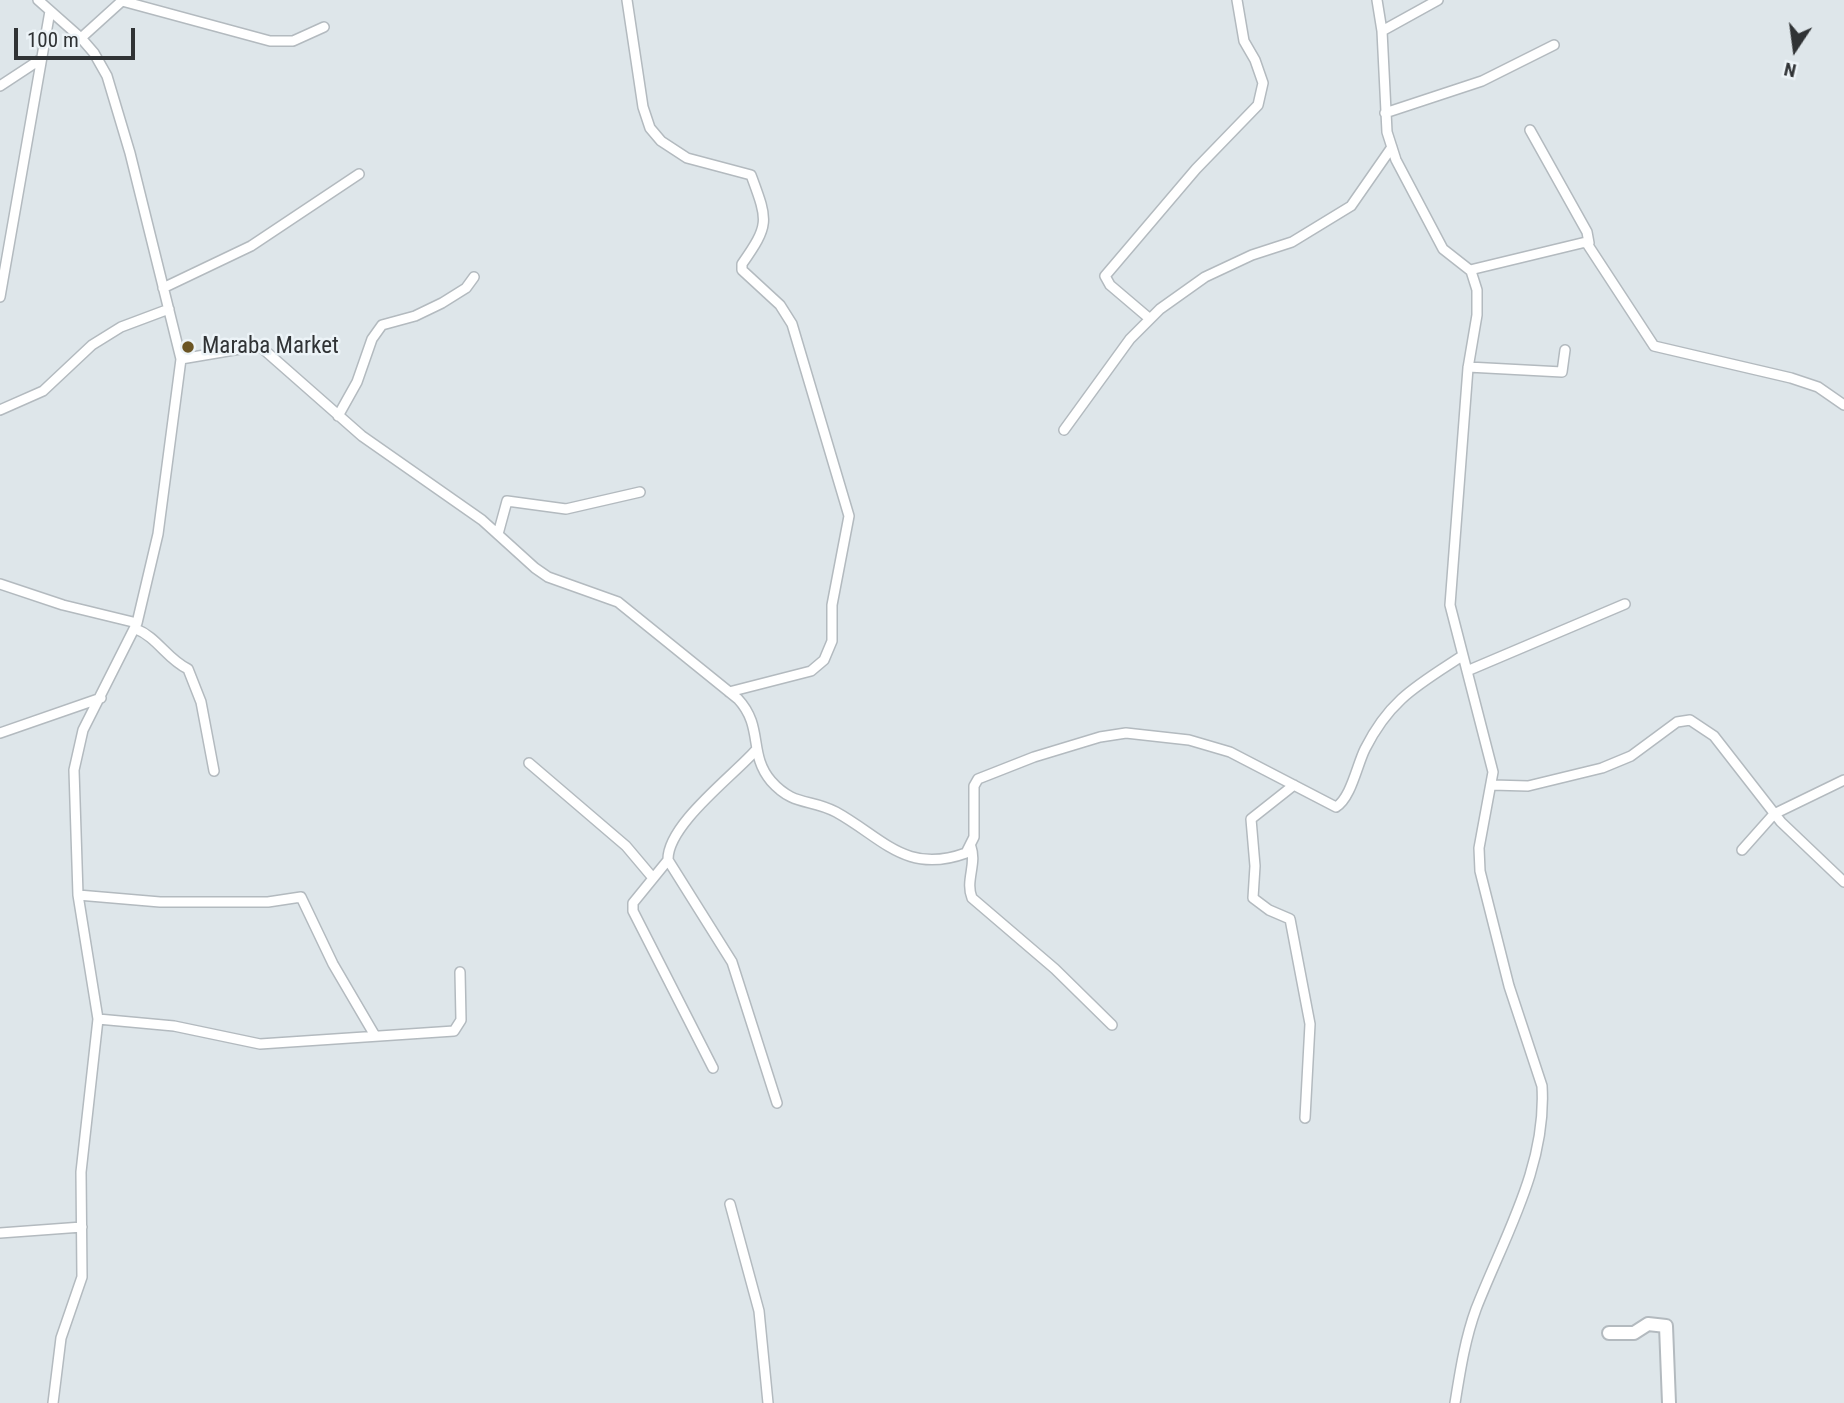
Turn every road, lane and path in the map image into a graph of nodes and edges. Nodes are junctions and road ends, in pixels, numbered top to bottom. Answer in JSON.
{"nodes":[{"id":1,"x":38,"y":0,"type":"edge"},
{"id":2,"x":627,"y":0,"type":"edge"},
{"id":3,"x":1237,"y":0,"type":"edge"},
{"id":4,"x":1377,"y":0,"type":"edge"},
{"id":5,"x":1438,"y":0,"type":"edge"},
{"id":6,"x":123,"y":1,"type":"edge"},
{"id":7,"x":50,"y":11,"type":"junction"},
{"id":8,"x":324,"y":27,"type":"dead end"},
{"id":9,"x":1382,"y":31,"type":"junction"},
{"id":10,"x":81,"y":38,"type":"junction"},
{"id":11,"x":1554,"y":45,"type":"dead end"},
{"id":12,"x":41,"y":59,"type":"junction"},
{"id":13,"x":0,"y":86,"type":"edge"},
{"id":14,"x":1385,"y":113,"type":"junction"},
{"id":15,"x":1530,"y":130,"type":"dead end"},
{"id":16,"x":1392,"y":148,"type":"junction"},
{"id":17,"x":359,"y":174,"type":"dead end"},
{"id":18,"x":1589,"y":243,"type":"junction"},
{"id":19,"x":1470,"y":270,"type":"junction"},
{"id":20,"x":474,"y":276,"type":"dead end"},
{"id":21,"x":163,"y":288,"type":"junction"},
{"id":22,"x":0,"y":297,"type":"edge"},
{"id":23,"x":169,"y":309,"type":"junction"},
{"id":24,"x":1150,"y":319,"type":"junction"},
{"id":25,"x":1565,"y":350,"type":"dead end"},
{"id":26,"x":180,"y":359,"type":"junction"},
{"id":27,"x":1468,"y":367,"type":"junction"},
{"id":28,"x":1844,"y":405,"type":"edge"},
{"id":29,"x":0,"y":410,"type":"edge"},
{"id":30,"x":338,"y":416,"type":"junction"},
{"id":31,"x":1063,"y":430,"type":"dead end"},
{"id":32,"x":640,"y":492,"type":"dead end"},
{"id":33,"x":498,"y":534,"type":"junction"},
{"id":34,"x":0,"y":584,"type":"edge"},
{"id":35,"x":1625,"y":604,"type":"dead end"},
{"id":36,"x":136,"y":626,"type":"junction"},
{"id":37,"x":1462,"y":656,"type":"junction"},
{"id":38,"x":1467,"y":671,"type":"junction"},
{"id":39,"x":729,"y":692,"type":"junction"},
{"id":40,"x":101,"y":698,"type":"junction"},
{"id":41,"x":0,"y":733,"type":"edge"},
{"id":42,"x":756,"y":750,"type":"junction"},
{"id":43,"x":529,"y":763,"type":"dead end"},
{"id":44,"x":214,"y":771,"type":"dead end"},
{"id":45,"x":1844,"y":780,"type":"edge"},
{"id":46,"x":1294,"y":785,"type":"junction"},
{"id":47,"x":1492,"y":785,"type":"junction"},
{"id":48,"x":1774,"y":814,"type":"junction"},
{"id":49,"x":971,"y":847,"type":"junction"},
{"id":50,"x":1742,"y":850,"type":"dead end"},
{"id":51,"x":668,"y":860,"type":"junction"},
{"id":52,"x":653,"y":878,"type":"junction"},
{"id":53,"x":1844,"y":882,"type":"edge"},
{"id":54,"x":78,"y":895,"type":"junction"},
{"id":55,"x":460,"y":972,"type":"dead end"},
{"id":56,"x":98,"y":1019,"type":"junction"},
{"id":57,"x":1112,"y":1025,"type":"dead end"},
{"id":58,"x":374,"y":1034,"type":"junction"},
{"id":59,"x":713,"y":1068,"type":"dead end"},
{"id":60,"x":777,"y":1102,"type":"dead end"},
{"id":61,"x":1305,"y":1118,"type":"dead end"},
{"id":62,"x":730,"y":1204,"type":"dead end"},
{"id":63,"x":82,"y":1227,"type":"junction"},
{"id":64,"x":0,"y":1233,"type":"edge"},
{"id":65,"x":1609,"y":1333,"type":"dead end"},
{"id":66,"x":53,"y":1403,"type":"edge"},
{"id":67,"x":768,"y":1403,"type":"edge"},
{"id":68,"x":1455,"y":1403,"type":"edge"},
{"id":69,"x":1669,"y":1403,"type":"edge"}],
"edges":[{"from":1,"to":7,"type":"street"},
{"from":2,"to":39,"type":"street"},
{"from":3,"to":24,"type":"street"},
{"from":4,"to":9,"type":"street"},
{"from":5,"to":9,"type":"street"},
{"from":6,"to":8,"type":"street"},
{"from":6,"to":10,"type":"street"},
{"from":7,"to":10,"type":"street"},
{"from":7,"to":12,"type":"street"},
{"from":9,"to":14,"type":"street"},
{"from":10,"to":21,"type":"street"},
{"from":11,"to":14,"type":"street"},
{"from":12,"to":13,"type":"street"},
{"from":12,"to":22,"type":"street"},
{"from":14,"to":16,"type":"street"},
{"from":15,"to":18,"type":"street"},
{"from":16,"to":19,"type":"street"},
{"from":16,"to":24,"type":"street"},
{"from":17,"to":21,"type":"street"},
{"from":18,"to":19,"type":"street"},
{"from":18,"to":28,"type":"street"},
{"from":19,"to":27,"type":"street"},
{"from":20,"to":30,"type":"street"},
{"from":21,"to":23,"type":"street"},
{"from":23,"to":26,"type":"street"},
{"from":23,"to":29,"type":"street"},
{"from":24,"to":31,"type":"street"},
{"from":25,"to":27,"type":"street"},
{"from":26,"to":30,"type":"street"},
{"from":26,"to":36,"type":"street"},
{"from":27,"to":37,"type":"street"},
{"from":30,"to":33,"type":"street"},
{"from":32,"to":33,"type":"street"},
{"from":33,"to":39,"type":"street"},
{"from":34,"to":36,"type":"street"},
{"from":35,"to":38,"type":"street"},
{"from":36,"to":40,"type":"street"},
{"from":36,"to":44,"type":"street"},
{"from":37,"to":38,"type":"street"},
{"from":37,"to":46,"type":"street"},
{"from":38,"to":47,"type":"street"},
{"from":39,"to":42,"type":"street"},
{"from":40,"to":41,"type":"street"},
{"from":40,"to":54,"type":"street"},
{"from":42,"to":49,"type":"street"},
{"from":42,"to":51,"type":"street"},
{"from":43,"to":52,"type":"street"},
{"from":45,"to":48,"type":"street"},
{"from":46,"to":49,"type":"street"},
{"from":46,"to":61,"type":"street"},
{"from":47,"to":48,"type":"street"},
{"from":47,"to":68,"type":"street"},
{"from":48,"to":50,"type":"street"},
{"from":48,"to":53,"type":"street"},
{"from":49,"to":57,"type":"street"},
{"from":51,"to":52,"type":"street"},
{"from":51,"to":60,"type":"street"},
{"from":52,"to":59,"type":"street"},
{"from":54,"to":56,"type":"street"},
{"from":54,"to":58,"type":"street"},
{"from":55,"to":58,"type":"street"},
{"from":56,"to":58,"type":"street"},
{"from":56,"to":63,"type":"street"},
{"from":62,"to":67,"type":"street"},
{"from":63,"to":64,"type":"street"},
{"from":63,"to":66,"type":"street"},
{"from":65,"to":69,"type":"street"}]}
